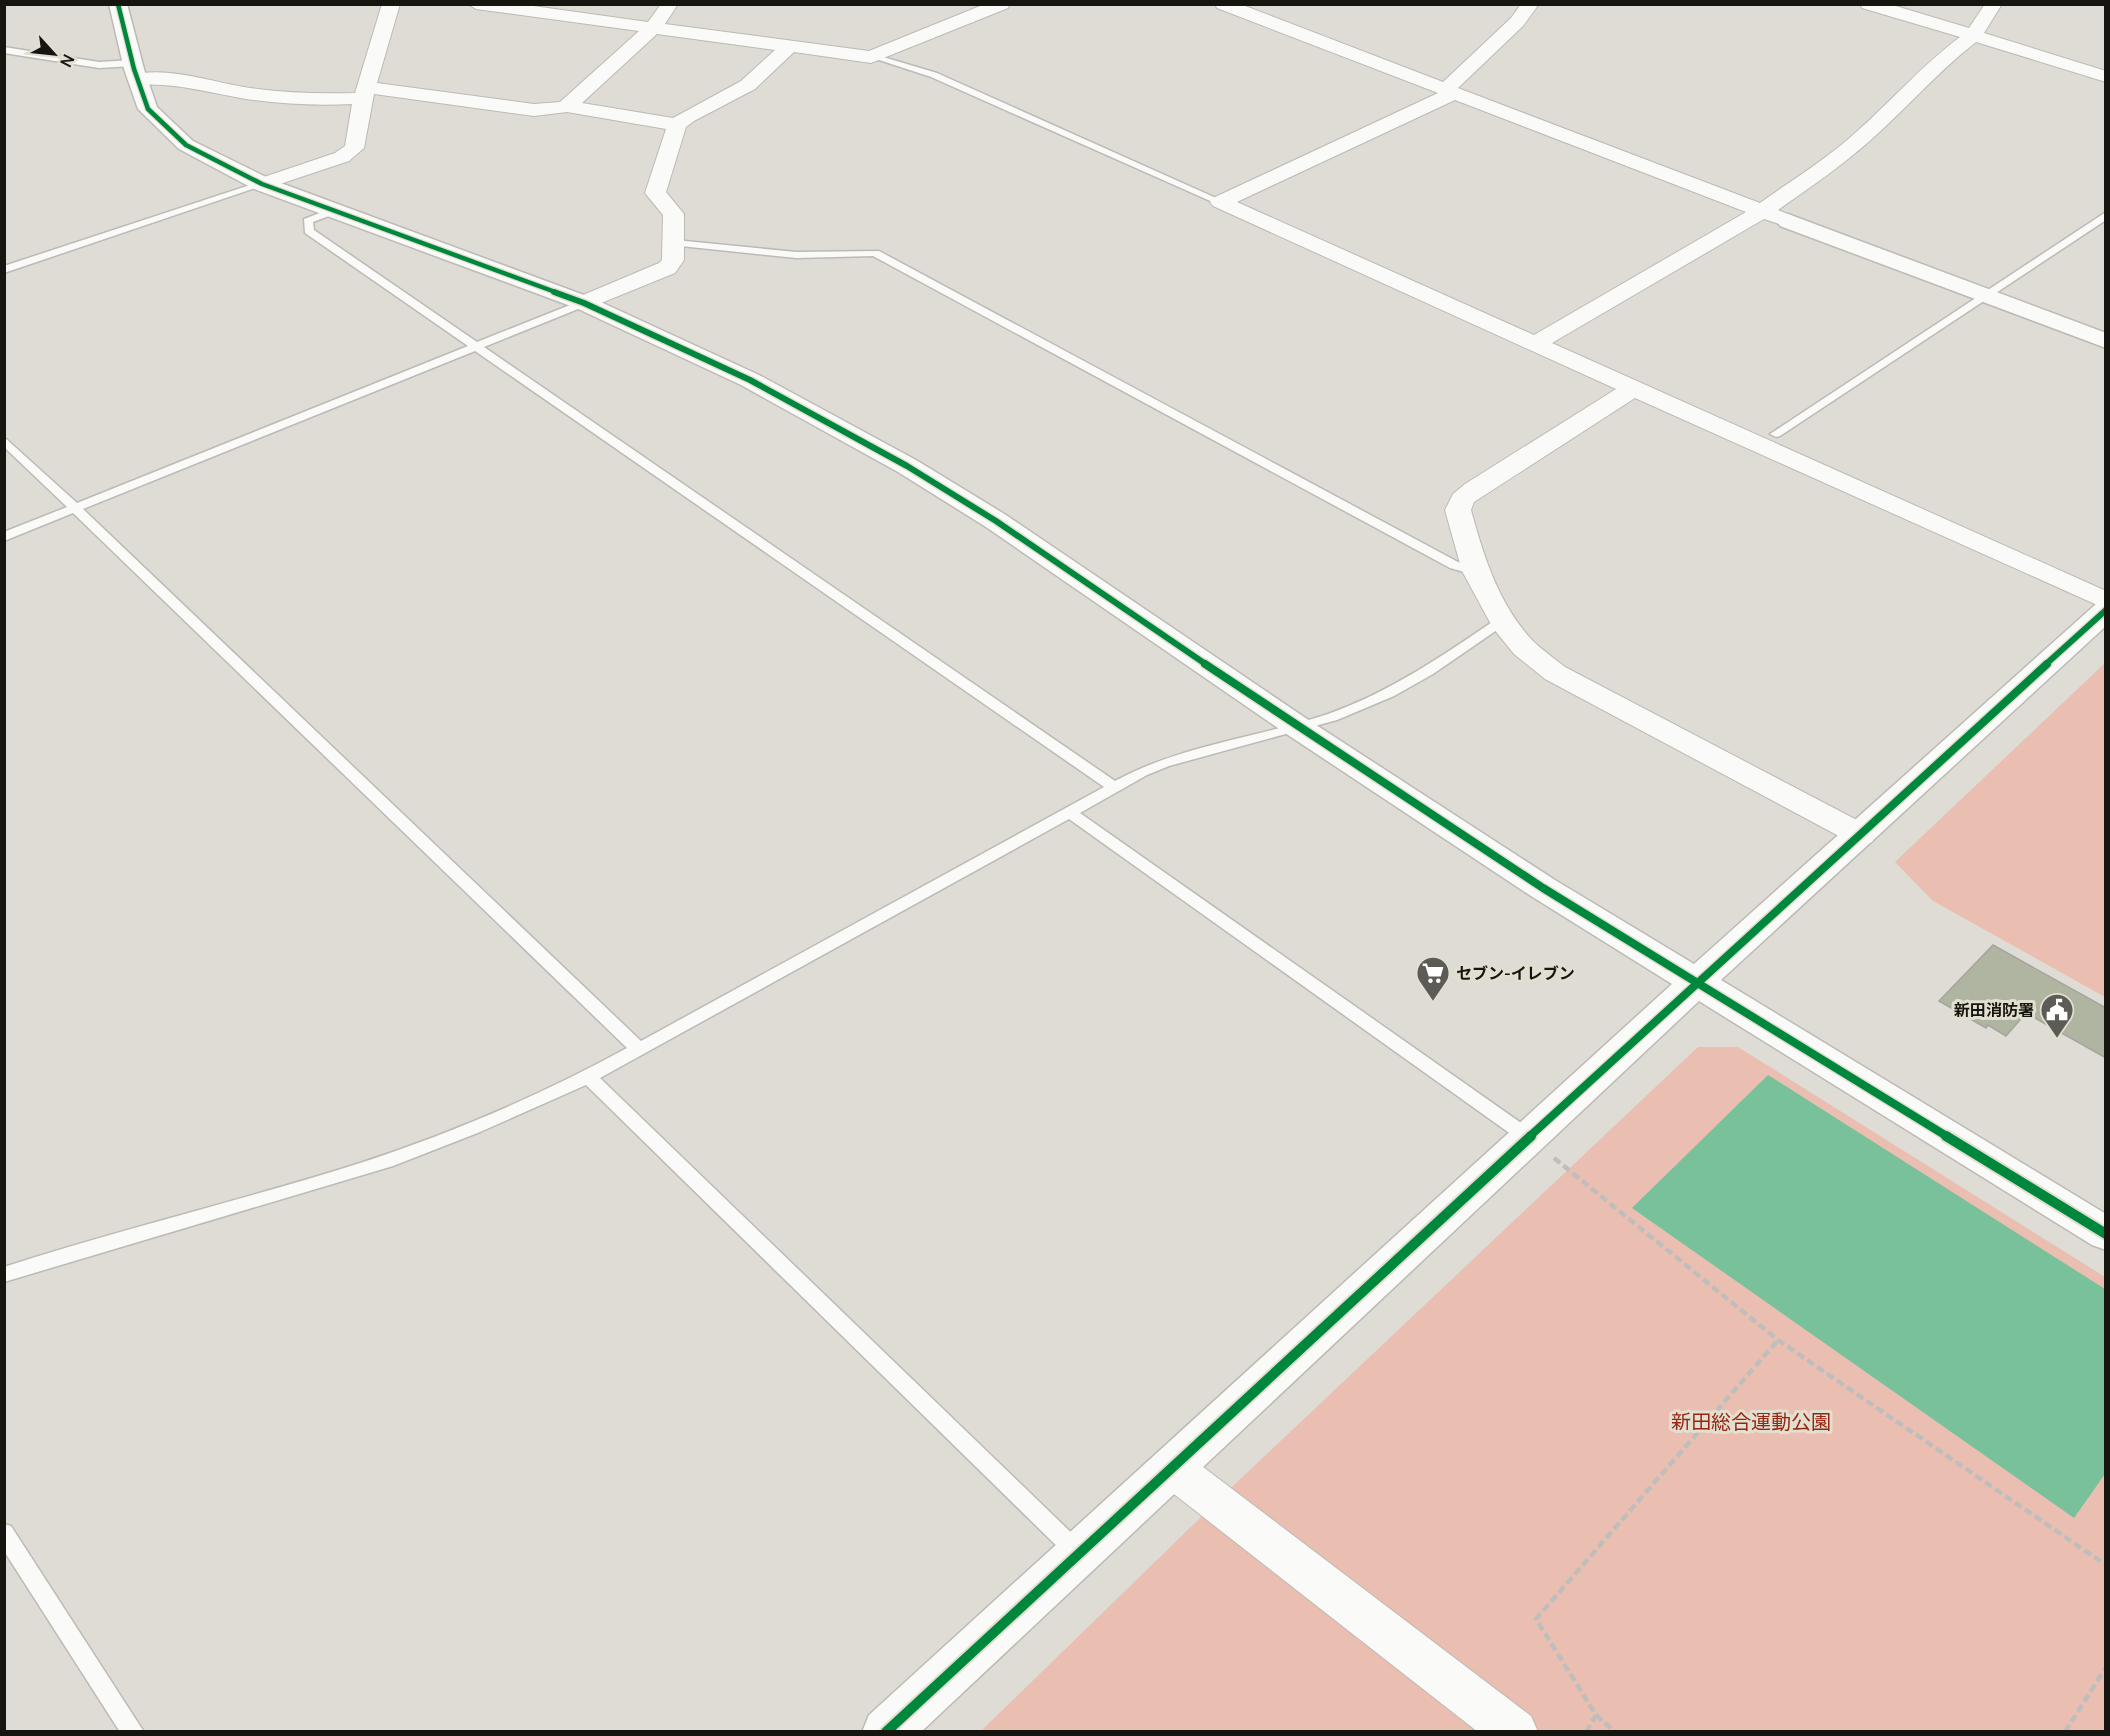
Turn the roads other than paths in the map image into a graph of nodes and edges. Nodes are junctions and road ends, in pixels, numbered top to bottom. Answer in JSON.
{"nodes":[{"id":1,"x":118,"y":4,"type":"edge"},
{"id":2,"x":391,"y":4,"type":"edge"},
{"id":3,"x":477,"y":4,"type":"edge"},
{"id":4,"x":670,"y":4,"type":"edge"},
{"id":5,"x":1002,"y":4,"type":"edge"},
{"id":6,"x":1223,"y":4,"type":"edge"},
{"id":7,"x":1531,"y":4,"type":"edge"},
{"id":8,"x":1868,"y":4,"type":"edge"},
{"id":9,"x":1994,"y":4,"type":"edge"},
{"id":10,"x":653,"y":28,"type":"junction"},
{"id":11,"x":1973,"y":36,"type":"junction"},
{"id":12,"x":791,"y":45,"type":"junction"},
{"id":13,"x":4,"y":50,"type":"edge"},
{"id":14,"x":876,"y":57,"type":"junction"},
{"id":15,"x":2100,"y":70,"type":"edge"},
{"id":16,"x":135,"y":71,"type":"junction"},
{"id":17,"x":1448,"y":92,"type":"junction"},
{"id":18,"x":364,"y":93,"type":"junction"},
{"id":19,"x":567,"y":106,"type":"junction"},
{"id":20,"x":677,"y":125,"type":"junction"},
{"id":21,"x":262,"y":184,"type":"junction"},
{"id":22,"x":1220,"y":202,"type":"junction"},
{"id":23,"x":333,"y":211,"type":"junction"},
{"id":24,"x":1761,"y":212,"type":"junction"},
{"id":25,"x":2106,"y":215,"type":"edge"},
{"id":26,"x":1788,"y":221,"type":"joint"},
{"id":27,"x":675,"y":243,"type":"junction"},
{"id":28,"x":4,"y":270,"type":"edge"},
{"id":29,"x":1987,"y":296,"type":"junction"},
{"id":30,"x":584,"y":303,"type":"junction"},
{"id":31,"x":2106,"y":340,"type":"edge"},
{"id":32,"x":1534,"y":344,"type":"junction"},
{"id":33,"x":475,"y":345,"type":"junction"},
{"id":34,"x":1634,"y":388,"type":"junction"},
{"id":35,"x":1776,"y":434,"type":"dead end"},
{"id":36,"x":4,"y":440,"type":"edge"},
{"id":37,"x":76,"y":508,"type":"junction"},
{"id":38,"x":4,"y":537,"type":"edge"},
{"id":39,"x":1475,"y":571,"type":"junction"},
{"id":40,"x":2106,"y":601,"type":"edge"},
{"id":41,"x":2106,"y":610,"type":"edge"},
{"id":42,"x":1503,"y":621,"type":"junction"},
{"id":43,"x":1299,"y":728,"type":"junction"},
{"id":44,"x":1114,"y":787,"type":"junction"},
{"id":45,"x":1069,"y":812,"type":"junction"},
{"id":46,"x":1861,"y":835,"type":"junction"},
{"id":47,"x":1697,"y":982,"type":"junction"},
{"id":48,"x":639,"y":1048,"type":"junction"},
{"id":49,"x":588,"y":1077,"type":"junction"},
{"id":50,"x":1528,"y":1137,"type":"junction"},
{"id":51,"x":2106,"y":1234,"type":"edge"},
{"id":52,"x":4,"y":1275,"type":"edge"},
{"id":53,"x":1171,"y":1467,"type":"junction"},
{"id":54,"x":4,"y":1533,"type":"edge"},
{"id":55,"x":1080,"y":1554,"type":"junction"},
{"id":56,"x":132,"y":1731,"type":"edge"},
{"id":57,"x":886,"y":1731,"type":"edge"},
{"id":58,"x":1515,"y":1731,"type":"edge"}],
"edges":[{"from":1,"to":16,"type":"street"},
{"from":2,"to":18,"type":"street"},
{"from":3,"to":10,"type":"street"},
{"from":4,"to":10,"type":"street"},
{"from":5,"to":14,"type":"street"},
{"from":6,"to":17,"type":"street"},
{"from":7,"to":17,"type":"street"},
{"from":8,"to":11,"type":"street"},
{"from":9,"to":11,"type":"street"},
{"from":10,"to":12,"type":"street"},
{"from":10,"to":19,"type":"street"},
{"from":11,"to":15,"type":"street"},
{"from":11,"to":24,"type":"street"},
{"from":12,"to":14,"type":"street"},
{"from":12,"to":20,"type":"street"},
{"from":13,"to":16,"type":"lane"},
{"from":14,"to":22,"type":"lane"},
{"from":16,"to":18,"type":"street"},
{"from":16,"to":21,"type":"street"},
{"from":17,"to":22,"type":"street"},
{"from":17,"to":24,"type":"street"},
{"from":18,"to":19,"type":"street"},
{"from":18,"to":21,"type":"street"},
{"from":19,"to":20,"type":"street"},
{"from":20,"to":27,"type":"street"},
{"from":21,"to":23,"type":"street"},
{"from":21,"to":28,"type":"lane"},
{"from":22,"to":32,"type":"street"},
{"from":23,"to":30,"type":"street"},
{"from":23,"to":33,"type":"lane"},
{"from":24,"to":26,"type":"street"},
{"from":24,"to":32,"type":"street"},
{"from":25,"to":29,"type":"lane"},
{"from":26,"to":29,"type":"street"},
{"from":27,"to":30,"type":"street"},
{"from":27,"to":39,"type":"lane"},
{"from":29,"to":31,"type":"street"},
{"from":29,"to":35,"type":"lane"},
{"from":30,"to":33,"type":"lane"},
{"from":30,"to":43,"type":"street"},
{"from":32,"to":34,"type":"street"},
{"from":33,"to":37,"type":"lane"},
{"from":33,"to":44,"type":"lane"},
{"from":34,"to":39,"type":"street"},
{"from":34,"to":40,"type":"street"},
{"from":36,"to":37,"type":"lane"},
{"from":37,"to":38,"type":"lane"},
{"from":37,"to":48,"type":"lane"},
{"from":39,"to":42,"type":"street"},
{"from":41,"to":46,"type":"street"},
{"from":42,"to":43,"type":"lane"},
{"from":42,"to":46,"type":"street"},
{"from":43,"to":44,"type":"lane"},
{"from":43,"to":47,"type":"street"},
{"from":44,"to":45,"type":"lane"},
{"from":45,"to":48,"type":"lane"},
{"from":45,"to":50,"type":"lane"},
{"from":46,"to":47,"type":"street"},
{"from":47,"to":50,"type":"street"},
{"from":47,"to":51,"type":"street"},
{"from":48,"to":49,"type":"lane"},
{"from":49,"to":52,"type":"lane"},
{"from":49,"to":55,"type":"lane"},
{"from":50,"to":53,"type":"street"},
{"from":53,"to":55,"type":"street"},
{"from":53,"to":58,"type":"street"},
{"from":54,"to":56,"type":"lane"},
{"from":55,"to":57,"type":"street"}]}
